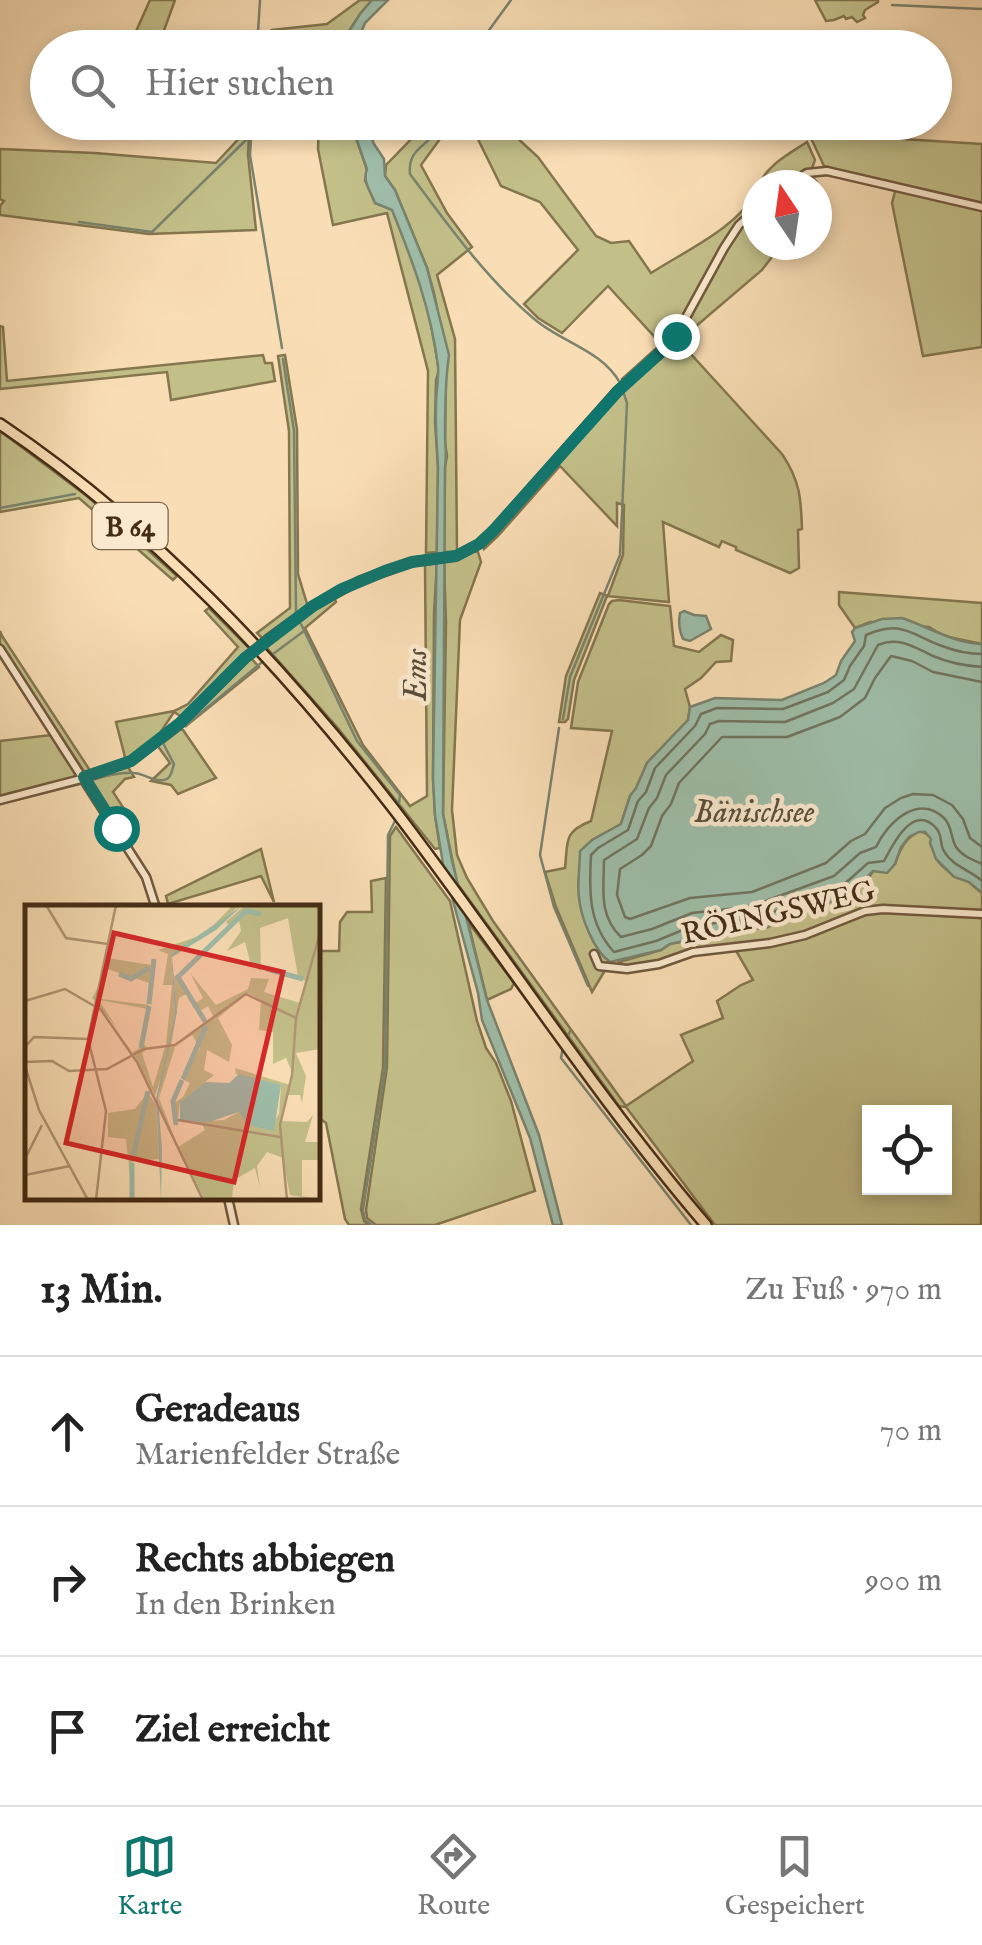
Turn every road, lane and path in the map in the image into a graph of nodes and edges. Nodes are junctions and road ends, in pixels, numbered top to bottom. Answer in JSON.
{"nodes":[{"id":1,"x":832,"y":172,"type":"edge"},
{"id":2,"x":982,"y":207,"type":"edge"},
{"id":3,"x":742,"y":222,"type":"edge"},
{"id":4,"x":0,"y":424,"type":"edge"},
{"id":5,"x":0,"y":648,"type":"edge"},
{"id":6,"x":84,"y":777,"type":"junction"},
{"id":7,"x":0,"y":800,"type":"edge"},
{"id":8,"x":155,"y":905,"type":"edge"},
{"id":9,"x":982,"y":914,"type":"edge"},
{"id":10,"x":594,"y":954,"type":"dead end"},
{"id":11,"x":228,"y":1200,"type":"edge"},
{"id":12,"x":234,"y":1225,"type":"edge"},
{"id":13,"x":706,"y":1225,"type":"edge"}],
"edges":[{"from":1,"to":2,"type":"street"},
{"from":3,"to":6,"type":"street","bridge":true},
{"from":4,"to":13,"type":"main road","number":"B 64"},
{"from":5,"to":6,"type":"street"},
{"from":6,"to":7,"type":"street"},
{"from":6,"to":8,"type":"street"},
{"from":9,"to":10,"type":"street","name":"RÖINGSWEG"},
{"from":11,"to":12,"type":"street"}]}
